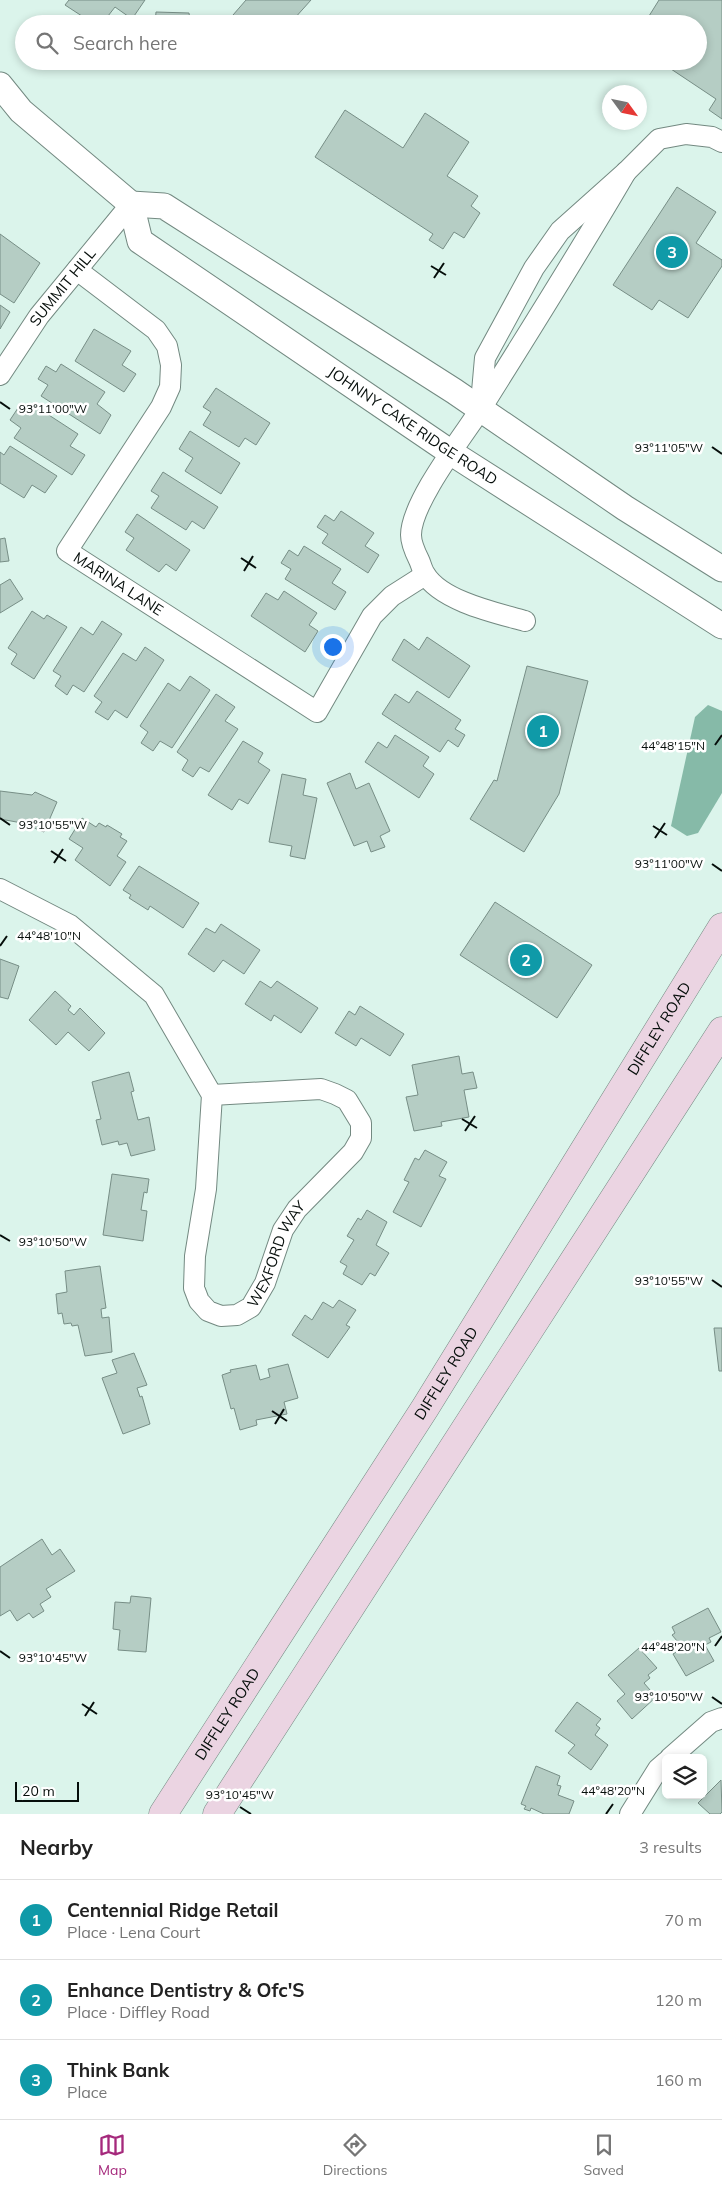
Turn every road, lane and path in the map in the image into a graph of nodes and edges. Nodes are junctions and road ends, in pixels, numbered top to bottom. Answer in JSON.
{"nodes":[{"id":1,"x":0,"y":85,"type":"edge"},
{"id":2,"x":722,"y":142,"type":"edge"},
{"id":3,"x":626,"y":172,"type":"junction"},
{"id":4,"x":132,"y":204,"type":"junction"},
{"id":5,"x":77,"y":270,"type":"junction"},
{"id":6,"x":0,"y":375,"type":"edge"},
{"id":7,"x":481,"y":409,"type":"junction"},
{"id":8,"x":450,"y":452,"type":"junction"},
{"id":9,"x":722,"y":569,"type":"edge"},
{"id":10,"x":425,"y":575,"type":"junction"},
{"id":11,"x":525,"y":621,"type":"dead end"},
{"id":12,"x":722,"y":626,"type":"edge"},
{"id":13,"x":0,"y":889,"type":"edge"},
{"id":14,"x":722,"y":927,"type":"edge"},
{"id":15,"x":722,"y":1030,"type":"edge"},
{"id":16,"x":212,"y":1094,"type":"junction"},
{"id":17,"x":722,"y":1718,"type":"edge"},
{"id":18,"x":675,"y":1754,"type":"edge"},
{"id":19,"x":662,"y":1766,"type":"edge"},
{"id":20,"x":163,"y":1814,"type":"edge"},
{"id":21,"x":217,"y":1814,"type":"edge"},
{"id":22,"x":630,"y":1814,"type":"edge"}],
"edges":[{"from":1,"to":4,"type":"street"},
{"from":2,"to":3,"type":"street"},
{"from":3,"to":7,"type":"street"},
{"from":3,"to":7,"type":"street"},
{"from":4,"to":5,"type":"street","name":"SUMMIT HILL"},
{"from":4,"to":7,"type":"street"},
{"from":4,"to":8,"type":"street","name":"JOHNNY CAKE RIDGE ROAD"},
{"from":5,"to":6,"type":"street","name":"SUMMIT HILL"},
{"from":5,"to":10,"type":"street","name":"MARINA LANE"},
{"from":7,"to":8,"type":"street"},
{"from":7,"to":9,"type":"street"},
{"from":8,"to":10,"type":"street"},
{"from":8,"to":12,"type":"street","name":"JOHNNY CAKE RIDGE ROAD"},
{"from":10,"to":11,"type":"street"},
{"from":13,"to":16,"type":"street"},
{"from":14,"to":20,"type":"main road","name":"DIFFLEY ROAD"},
{"from":15,"to":21,"type":"main road"},
{"from":16,"to":16,"type":"street","name":"WEXFORD WAY"},
{"from":17,"to":18,"type":"street"},
{"from":19,"to":22,"type":"street"}]}
